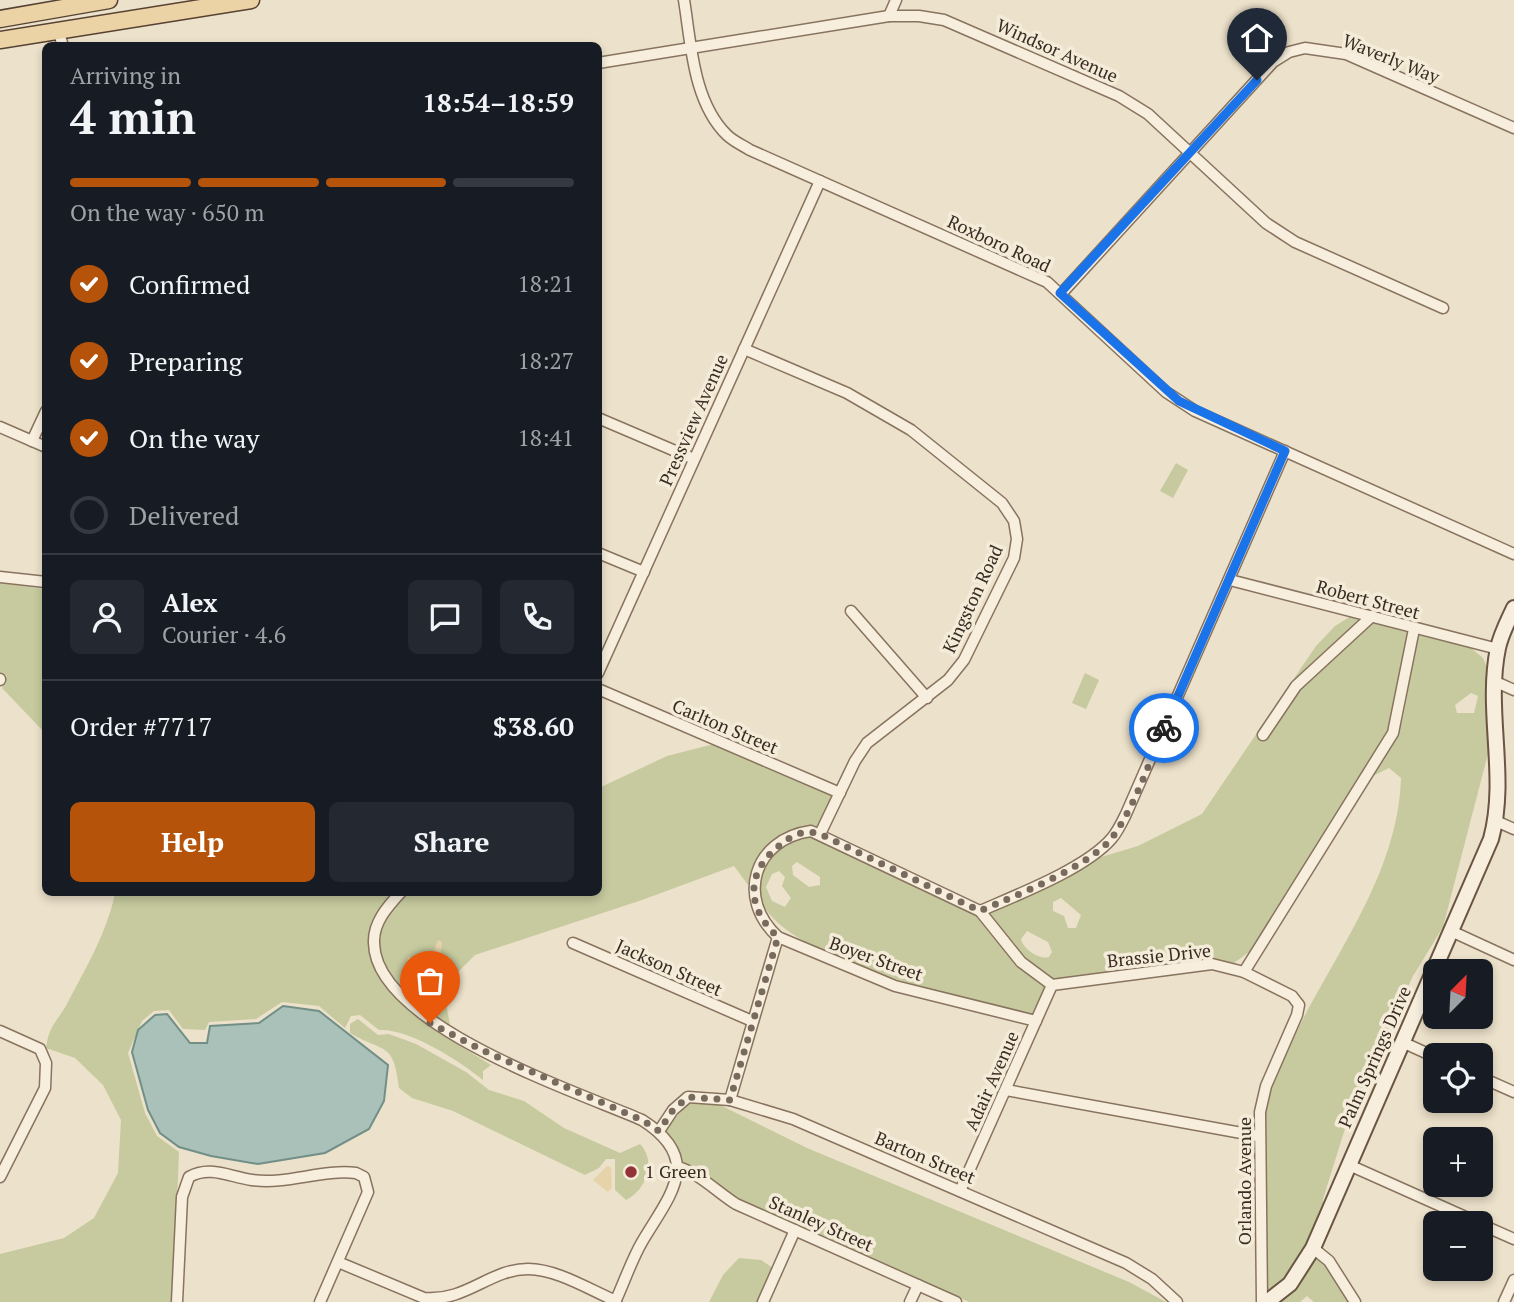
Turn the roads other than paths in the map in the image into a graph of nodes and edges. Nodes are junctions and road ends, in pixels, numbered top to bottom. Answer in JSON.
{"nodes":[{"id":1,"x":109,"y":0,"type":"edge"},
{"id":2,"x":251,"y":0,"type":"edge"},
{"id":3,"x":684,"y":0,"type":"edge"},
{"id":4,"x":896,"y":0,"type":"edge"},
{"id":5,"x":42,"y":6,"type":"edge"},
{"id":6,"x":889,"y":16,"type":"junction"},
{"id":7,"x":4,"y":19,"type":"edge"},
{"id":8,"x":60,"y":38,"type":"edge"},
{"id":9,"x":0,"y":40,"type":"edge"},
{"id":10,"x":692,"y":49,"type":"junction"},
{"id":11,"x":602,"y":62,"type":"edge"},
{"id":12,"x":1514,"y":128,"type":"edge"},
{"id":13,"x":1190,"y":151,"type":"junction"},
{"id":14,"x":820,"y":181,"type":"junction"},
{"id":15,"x":1060,"y":293,"type":"junction"},
{"id":16,"x":1443,"y":308,"type":"dead end"},
{"id":17,"x":744,"y":349,"type":"junction"},
{"id":18,"x":42,"y":420,"type":"edge"},
{"id":19,"x":602,"y":420,"type":"edge"},
{"id":20,"x":0,"y":427,"type":"edge"},
{"id":21,"x":32,"y":441,"type":"junction"},
{"id":22,"x":42,"y":445,"type":"edge"},
{"id":23,"x":1285,"y":451,"type":"junction"},
{"id":24,"x":694,"y":459,"type":"junction"},
{"id":25,"x":1514,"y":554,"type":"edge"},
{"id":26,"x":602,"y":555,"type":"edge"},
{"id":27,"x":644,"y":572,"type":"junction"},
{"id":28,"x":0,"y":578,"type":"edge"},
{"id":29,"x":1230,"y":580,"type":"junction"},
{"id":30,"x":42,"y":582,"type":"edge"},
{"id":31,"x":1514,"y":608,"type":"edge"},
{"id":32,"x":852,"y":611,"type":"dead end"},
{"id":33,"x":1372,"y":617,"type":"junction"},
{"id":34,"x":1414,"y":629,"type":"junction"},
{"id":35,"x":1498,"y":649,"type":"junction"},
{"id":36,"x":602,"y":664,"type":"edge"},
{"id":37,"x":1496,"y":682,"type":"junction"},
{"id":38,"x":1514,"y":690,"type":"edge"},
{"id":39,"x":602,"y":691,"type":"edge"},
{"id":40,"x":928,"y":698,"type":"junction"},
{"id":41,"x":1263,"y":735,"type":"dead end"},
{"id":42,"x":840,"y":793,"type":"junction"},
{"id":43,"x":1496,"y":821,"type":"junction"},
{"id":44,"x":1514,"y":829,"type":"edge"},
{"id":45,"x":820,"y":834,"type":"junction"},
{"id":46,"x":398,"y":896,"type":"edge"},
{"id":47,"x":980,"y":911,"type":"junction"},
{"id":48,"x":1451,"y":932,"type":"junction"},
{"id":49,"x":778,"y":937,"type":"junction"},
{"id":50,"x":573,"y":943,"type":"dead end"},
{"id":51,"x":1514,"y":960,"type":"edge"},
{"id":52,"x":1244,"y":972,"type":"junction"},
{"id":53,"x":1052,"y":985,"type":"junction"},
{"id":54,"x":752,"y":1021,"type":"junction"},
{"id":55,"x":1036,"y":1021,"type":"junction"},
{"id":56,"x":0,"y":1031,"type":"edge"},
{"id":57,"x":1402,"y":1042,"type":"junction"},
{"id":58,"x":1423,"y":1052,"type":"edge"},
{"id":59,"x":1493,"y":1083,"type":"edge"},
{"id":60,"x":1006,"y":1090,"type":"junction"},
{"id":61,"x":1514,"y":1092,"type":"edge"},
{"id":62,"x":730,"y":1100,"type":"junction"},
{"id":63,"x":659,"y":1131,"type":"junction"},
{"id":64,"x":1258,"y":1136,"type":"junction"},
{"id":65,"x":1349,"y":1165,"type":"junction"},
{"id":66,"x":678,"y":1167,"type":"junction"},
{"id":67,"x":0,"y":1177,"type":"edge"},
{"id":68,"x":960,"y":1191,"type":"junction"},
{"id":69,"x":1451,"y":1211,"type":"edge"},
{"id":70,"x":795,"y":1230,"type":"junction"},
{"id":71,"x":1493,"y":1230,"type":"edge"},
{"id":72,"x":1514,"y":1239,"type":"edge"},
{"id":73,"x":1313,"y":1248,"type":"junction"},
{"id":74,"x":338,"y":1262,"type":"junction"},
{"id":75,"x":1514,"y":1280,"type":"edge"},
{"id":76,"x":918,"y":1285,"type":"junction"},
{"id":77,"x":177,"y":1302,"type":"edge"},
{"id":78,"x":320,"y":1302,"type":"edge"},
{"id":79,"x":616,"y":1302,"type":"edge"},
{"id":80,"x":763,"y":1302,"type":"edge"},
{"id":81,"x":910,"y":1302,"type":"edge"},
{"id":82,"x":956,"y":1302,"type":"edge"},
{"id":83,"x":1177,"y":1302,"type":"edge"},
{"id":84,"x":1265,"y":1302,"type":"edge"},
{"id":85,"x":1355,"y":1302,"type":"edge"},
{"id":86,"x":1504,"y":1302,"type":"edge"}],
"edges":[{"from":1,"to":5,"type":"main road"},
{"from":2,"to":8,"type":"main road"},
{"from":3,"to":10,"type":"street","name":"Roxboro Road"},
{"from":4,"to":6,"type":"street"},
{"from":5,"to":7,"type":"main road"},
{"from":6,"to":10,"type":"street","name":"Windsor Avenue"},
{"from":6,"to":13,"type":"street","name":"Windsor Avenue"},
{"from":8,"to":9,"type":"main road"},
{"from":10,"to":11,"type":"street","name":"Windsor Avenue"},
{"from":10,"to":14,"type":"street","name":"Roxboro Road"},
{"from":12,"to":13,"type":"street","name":"Waverly Way"},
{"from":13,"to":15,"type":"street","name":"Waverly Way"},
{"from":13,"to":16,"type":"street","name":"Windsor Avenue"},
{"from":14,"to":15,"type":"street","name":"Roxboro Road"},
{"from":14,"to":17,"type":"street","name":"Pressview Avenue"},
{"from":15,"to":23,"type":"street","name":"Roxboro Road"},
{"from":17,"to":24,"type":"street","name":"Pressview Avenue"},
{"from":17,"to":40,"type":"street","name":"Kingston Road"},
{"from":18,"to":21,"type":"street"},
{"from":19,"to":24,"type":"street"},
{"from":20,"to":21,"type":"street"},
{"from":21,"to":22,"type":"street"},
{"from":23,"to":25,"type":"street","name":"Roxboro Road"},
{"from":23,"to":29,"type":"street"},
{"from":24,"to":27,"type":"street","name":"Pressview Avenue"},
{"from":26,"to":27,"type":"street"},
{"from":27,"to":36,"type":"street","name":"Pressview Avenue"},
{"from":28,"to":30,"type":"street"},
{"from":29,"to":33,"type":"street","name":"Robert Street"},
{"from":29,"to":47,"type":"street"},
{"from":31,"to":35,"type":"street","name":"Palm Springs Drive"},
{"from":32,"to":40,"type":"street"},
{"from":33,"to":34,"type":"street","name":"Robert Street"},
{"from":33,"to":41,"type":"street"},
{"from":34,"to":35,"type":"street","name":"Robert Street"},
{"from":34,"to":52,"type":"street"},
{"from":35,"to":37,"type":"street","name":"Palm Springs Drive"},
{"from":37,"to":38,"type":"street"},
{"from":37,"to":43,"type":"street","name":"Palm Springs Drive"},
{"from":39,"to":42,"type":"street","name":"Carlton Street"},
{"from":40,"to":42,"type":"street","name":"Kingston Road"},
{"from":42,"to":45,"type":"street","name":"Kingston Road"},
{"from":43,"to":44,"type":"street"},
{"from":43,"to":48,"type":"street","name":"Palm Springs Drive"},
{"from":45,"to":47,"type":"street"},
{"from":45,"to":49,"type":"street"},
{"from":46,"to":63,"type":"street"},
{"from":47,"to":53,"type":"street"},
{"from":48,"to":51,"type":"street"},
{"from":48,"to":57,"type":"street","name":"Palm Springs Drive"},
{"from":49,"to":54,"type":"street"},
{"from":49,"to":55,"type":"street","name":"Boyer Street"},
{"from":50,"to":54,"type":"street","name":"Jackson Street"},
{"from":52,"to":53,"type":"street","name":"Brassie Drive"},
{"from":52,"to":64,"type":"street","name":"Orlando Avenue"},
{"from":53,"to":55,"type":"street","name":"Adair Avenue"},
{"from":54,"to":62,"type":"street"},
{"from":55,"to":60,"type":"street","name":"Adair Avenue"},
{"from":56,"to":67,"type":"street"},
{"from":57,"to":58,"type":"street"},
{"from":57,"to":65,"type":"street","name":"Palm Springs Drive"},
{"from":59,"to":61,"type":"street"},
{"from":60,"to":64,"type":"street"},
{"from":60,"to":68,"type":"street","name":"Adair Avenue"},
{"from":62,"to":63,"type":"street","name":"Barton Street"},
{"from":62,"to":68,"type":"street","name":"Barton Street"},
{"from":63,"to":66,"type":"street"},
{"from":64,"to":84,"type":"street","name":"Orlando Avenue"},
{"from":65,"to":69,"type":"street"},
{"from":65,"to":73,"type":"street","name":"Palm Springs Drive"},
{"from":66,"to":70,"type":"street","name":"Stanley Street"},
{"from":66,"to":79,"type":"street"},
{"from":68,"to":83,"type":"street","name":"Barton Street"},
{"from":70,"to":76,"type":"street","name":"Stanley Street"},
{"from":70,"to":80,"type":"street"},
{"from":71,"to":72,"type":"street"},
{"from":73,"to":84,"type":"street","name":"Palm Springs Drive"},
{"from":73,"to":85,"type":"street"},
{"from":74,"to":77,"type":"street"},
{"from":74,"to":78,"type":"street"},
{"from":74,"to":79,"type":"street"},
{"from":75,"to":86,"type":"street"},
{"from":76,"to":81,"type":"street"},
{"from":76,"to":82,"type":"street","name":"Stanley Street"}]}
